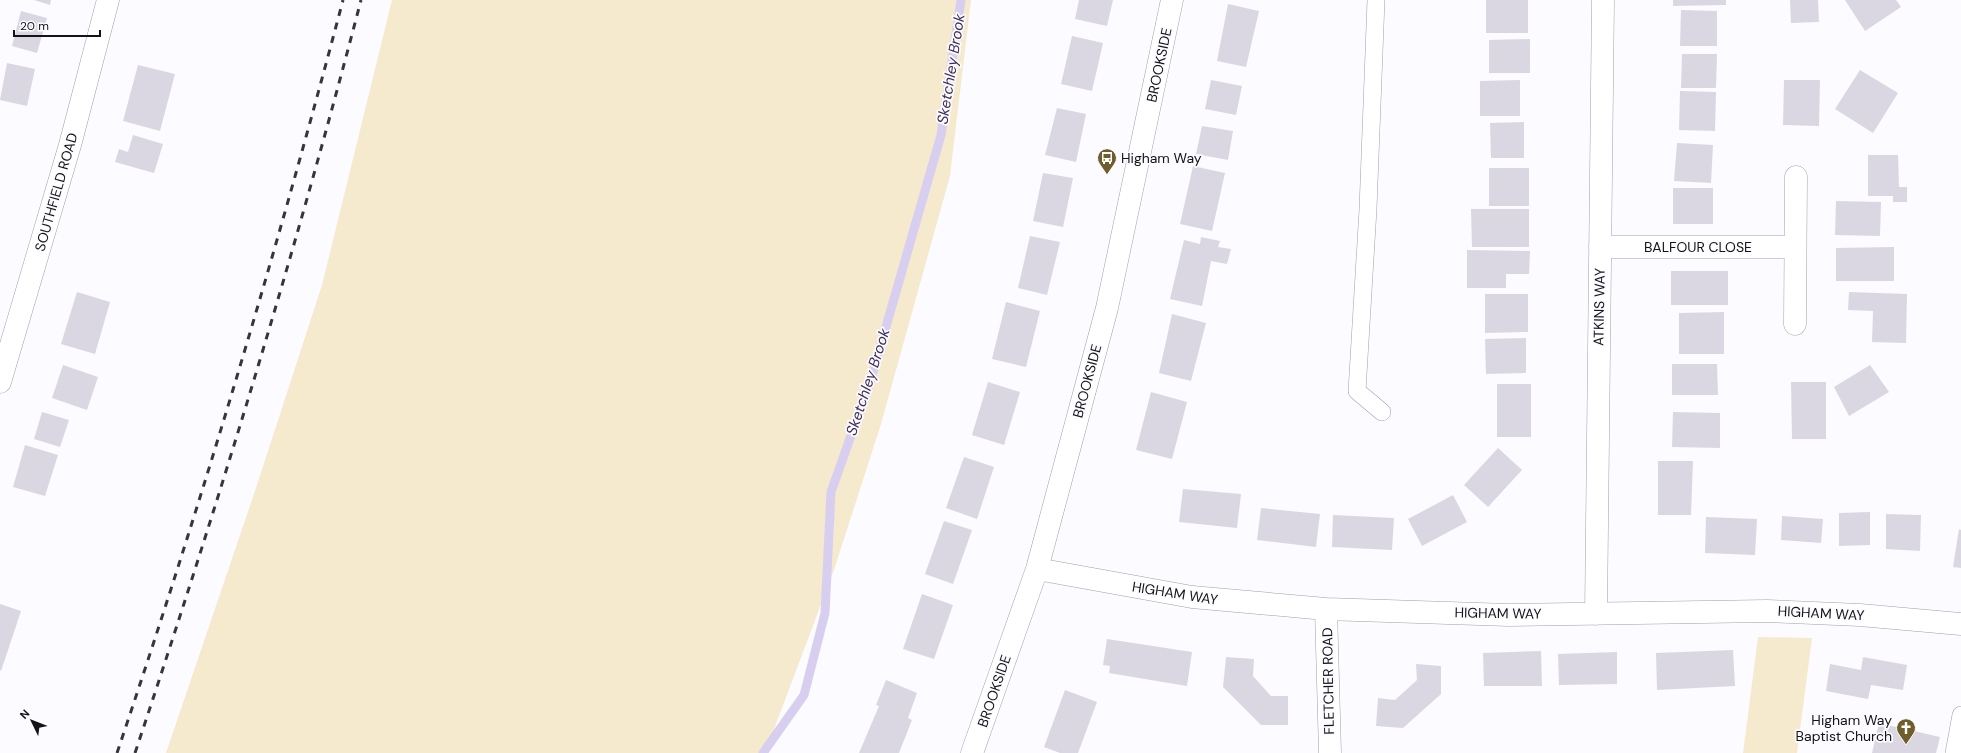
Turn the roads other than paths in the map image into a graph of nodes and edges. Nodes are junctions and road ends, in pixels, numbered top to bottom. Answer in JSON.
{"nodes":[{"id":1,"x":108,"y":0,"type":"edge"},
{"id":2,"x":1172,"y":0,"type":"edge"},
{"id":3,"x":1376,"y":0,"type":"edge"},
{"id":4,"x":1603,"y":0,"type":"edge"},
{"id":5,"x":1796,"y":177,"type":"dead end"},
{"id":6,"x":1600,"y":247,"type":"junction"},
{"id":7,"x":1795,"y":247,"type":"junction"},
{"id":8,"x":1795,"y":324,"type":"dead end"},
{"id":9,"x":0,"y":382,"type":"edge"},
{"id":10,"x":1382,"y":412,"type":"dead end"},
{"id":11,"x":1037,"y":569,"type":"junction"},
{"id":12,"x":1326,"y":609,"type":"junction"},
{"id":13,"x":1596,"y":614,"type":"junction"},
{"id":14,"x":1961,"y":624,"type":"edge"},
{"id":15,"x":1961,"y":715,"type":"edge"},
{"id":16,"x":972,"y":753,"type":"edge"},
{"id":17,"x":1330,"y":753,"type":"edge"},
{"id":18,"x":1954,"y":753,"type":"edge"}],
"edges":[{"from":1,"to":9,"type":"street","name":"SOUTHFIELD ROAD"},
{"from":2,"to":11,"type":"street","name":"BROOKSIDE"},
{"from":3,"to":10,"type":"lane"},
{"from":4,"to":6,"type":"street","name":"ATKINS WAY"},
{"from":5,"to":7,"type":"street"},
{"from":6,"to":7,"type":"street","name":"BALFOUR CLOSE"},
{"from":6,"to":13,"type":"street","name":"ATKINS WAY"},
{"from":7,"to":8,"type":"street"},
{"from":11,"to":12,"type":"street","name":"HIGHAM WAY"},
{"from":11,"to":16,"type":"street","name":"BROOKSIDE"},
{"from":12,"to":13,"type":"street","name":"HIGHAM WAY"},
{"from":12,"to":17,"type":"street","name":"FLETCHER ROAD"},
{"from":13,"to":14,"type":"street","name":"HIGHAM WAY"},
{"from":15,"to":18,"type":"lane"}]}
